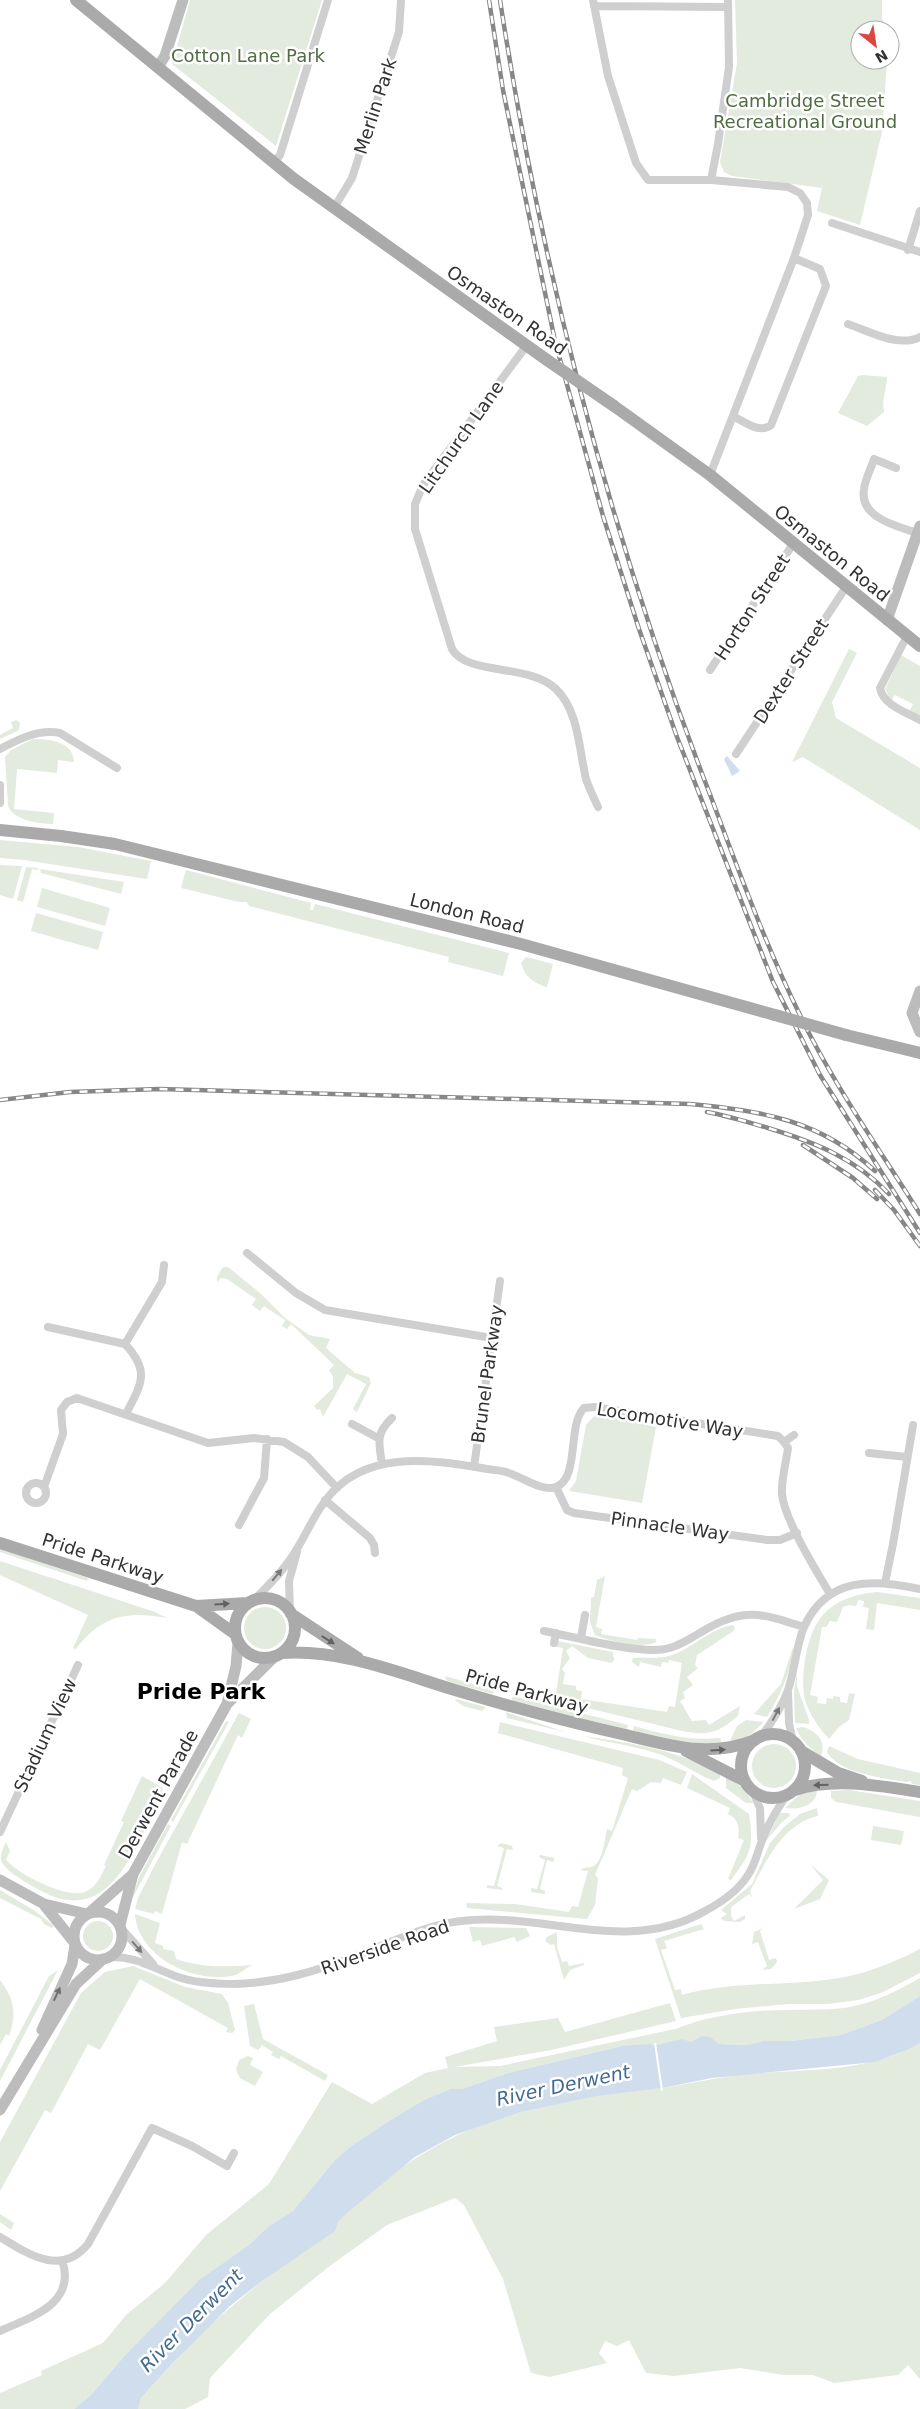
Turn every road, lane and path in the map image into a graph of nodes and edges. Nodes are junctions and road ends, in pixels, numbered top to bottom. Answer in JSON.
{"nodes":[{"id":1,"x":183,"y":0,"type":"edge"},
{"id":2,"x":328,"y":0,"type":"edge"},
{"id":3,"x":401,"y":0,"type":"edge"},
{"id":4,"x":80,"y":1,"type":"edge"},
{"id":5,"x":593,"y":3,"type":"edge"},
{"id":6,"x":728,"y":3,"type":"edge"},
{"id":7,"x":158,"y":67,"type":"junction"},
{"id":8,"x":274,"y":163,"type":"junction"},
{"id":9,"x":711,"y":180,"type":"junction"},
{"id":10,"x":334,"y":208,"type":"junction"},
{"id":11,"x":920,"y":211,"type":"edge"},
{"id":12,"x":832,"y":223,"type":"dead end"},
{"id":13,"x":908,"y":250,"type":"junction"},
{"id":14,"x":920,"y":252,"type":"edge"},
{"id":15,"x":794,"y":258,"type":"junction"},
{"id":16,"x":848,"y":324,"type":"dead end"},
{"id":17,"x":920,"y":338,"type":"edge"},
{"id":18,"x":527,"y":345,"type":"junction"},
{"id":19,"x":733,"y":416,"type":"junction"},
{"id":20,"x":896,"y":468,"type":"dead end"},
{"id":21,"x":710,"y":475,"type":"junction"},
{"id":22,"x":919,"y":529,"type":"edge"},
{"id":23,"x":793,"y":544,"type":"junction"},
{"id":24,"x":846,"y":587,"type":"junction"},
{"id":25,"x":887,"y":620,"type":"junction"},
{"id":26,"x":907,"y":636,"type":"junction"},
{"id":27,"x":920,"y":646,"type":"edge"},
{"id":28,"x":710,"y":670,"type":"dead end"},
{"id":29,"x":920,"y":720,"type":"edge"},
{"id":30,"x":0,"y":749,"type":"edge"},
{"id":31,"x":736,"y":754,"type":"dead end"},
{"id":32,"x":118,"y":768,"type":"dead end"},
{"id":33,"x":0,"y":785,"type":"edge"},
{"id":34,"x":0,"y":804,"type":"edge"},
{"id":35,"x":598,"y":807,"type":"dead end"},
{"id":36,"x":0,"y":830,"type":"edge"},
{"id":37,"x":919,"y":995,"type":"edge"},
{"id":38,"x":920,"y":1032,"type":"edge"},
{"id":39,"x":920,"y":1053,"type":"edge"},
{"id":40,"x":246,"y":1254,"type":"dead end"},
{"id":41,"x":164,"y":1265,"type":"dead end"},
{"id":42,"x":500,"y":1281,"type":"dead end"},
{"id":43,"x":48,"y":1327,"type":"dead end"},
{"id":44,"x":492,"y":1338,"type":"junction"},
{"id":45,"x":125,"y":1344,"type":"junction"},
{"id":46,"x":126,"y":1414,"type":"junction"},
{"id":47,"x":392,"y":1418,"type":"dead end"},
{"id":48,"x":352,"y":1424,"type":"dead end"},
{"id":49,"x":912,"y":1425,"type":"dead end"},
{"id":50,"x":794,"y":1435,"type":"dead end"},
{"id":51,"x":267,"y":1438,"type":"junction"},
{"id":52,"x":378,"y":1438,"type":"junction"},
{"id":53,"x":784,"y":1442,"type":"junction"},
{"id":54,"x":869,"y":1453,"type":"dead end"},
{"id":55,"x":907,"y":1457,"type":"junction"},
{"id":56,"x":382,"y":1464,"type":"junction"},
{"id":57,"x":474,"y":1467,"type":"junction"},
{"id":58,"x":44,"y":1487,"type":"dead end"},
{"id":59,"x":556,"y":1487,"type":"junction"},
{"id":60,"x":337,"y":1488,"type":"junction"},
{"id":61,"x":325,"y":1500,"type":"junction"},
{"id":62,"x":239,"y":1525,"type":"dead end"},
{"id":63,"x":797,"y":1532,"type":"junction"},
{"id":64,"x":0,"y":1543,"type":"edge"},
{"id":65,"x":298,"y":1548,"type":"junction"},
{"id":66,"x":375,"y":1553,"type":"dead end"},
{"id":67,"x":885,"y":1583,"type":"junction"},
{"id":68,"x":920,"y":1589,"type":"edge"},
{"id":69,"x":830,"y":1594,"type":"junction"},
{"id":70,"x":251,"y":1601,"type":"junction"},
{"id":71,"x":196,"y":1606,"type":"junction"},
{"id":72,"x":290,"y":1613,"type":"junction"},
{"id":73,"x":585,"y":1615,"type":"dead end"},
{"id":74,"x":804,"y":1627,"type":"junction"},
{"id":75,"x":544,"y":1631,"type":"dead end"},
{"id":76,"x":556,"y":1633,"type":"junction"},
{"id":77,"x":237,"y":1638,"type":"junction"},
{"id":78,"x":581,"y":1638,"type":"junction"},
{"id":79,"x":554,"y":1643,"type":"dead end"},
{"id":80,"x":278,"y":1655,"type":"junction"},
{"id":81,"x":366,"y":1663,"type":"junction"},
{"id":82,"x":78,"y":1665,"type":"dead end"},
{"id":83,"x":787,"y":1690,"type":"junction"},
{"id":84,"x":227,"y":1704,"type":"junction"},
{"id":85,"x":758,"y":1738,"type":"junction"},
{"id":86,"x":797,"y":1747,"type":"junction"},
{"id":87,"x":680,"y":1748,"type":"junction"},
{"id":88,"x":749,"y":1786,"type":"junction"},
{"id":89,"x":882,"y":1786,"type":"junction"},
{"id":90,"x":920,"y":1792,"type":"edge"},
{"id":91,"x":791,"y":1793,"type":"junction"},
{"id":92,"x":0,"y":1832,"type":"edge"},
{"id":93,"x":761,"y":1843,"type":"junction"},
{"id":94,"x":133,"y":1874,"type":"junction"},
{"id":95,"x":0,"y":1880,"type":"edge"},
{"id":96,"x":44,"y":1904,"type":"junction"},
{"id":97,"x":89,"y":1913,"type":"junction"},
{"id":98,"x":120,"y":1926,"type":"junction"},
{"id":99,"x":75,"y":1944,"type":"junction"},
{"id":100,"x":106,"y":1958,"type":"junction"},
{"id":101,"x":153,"y":1965,"type":"junction"},
{"id":102,"x":35,"y":2050,"type":"junction"},
{"id":103,"x":0,"y":2110,"type":"edge"},
{"id":104,"x":234,"y":2153,"type":"dead end"},
{"id":105,"x":0,"y":2237,"type":"edge"},
{"id":106,"x":62,"y":2260,"type":"junction"},
{"id":107,"x":0,"y":2331,"type":"edge"}],
"edges":[{"from":1,"to":7,"type":"street"},
{"from":2,"to":8,"type":"street"},
{"from":3,"to":10,"type":"street","name":"Merlin Park"},
{"from":4,"to":7,"type":"main road","name":"Osmaston Road"},
{"from":5,"to":6,"type":"street"},
{"from":5,"to":9,"type":"street"},
{"from":6,"to":9,"type":"street"},
{"from":7,"to":8,"type":"main road","name":"Osmaston Road"},
{"from":8,"to":10,"type":"main road","name":"Osmaston Road"},
{"from":9,"to":15,"type":"street"},
{"from":10,"to":18,"type":"main road","name":"Osmaston Road"},
{"from":11,"to":13,"type":"street"},
{"from":12,"to":13,"type":"street"},
{"from":13,"to":14,"type":"street"},
{"from":15,"to":19,"type":"street"},
{"from":15,"to":19,"type":"street"},
{"from":16,"to":17,"type":"street"},
{"from":18,"to":21,"type":"main road","name":"Osmaston Road","bridge":true},
{"from":18,"to":35,"type":"street","name":"Litchurch Lane"},
{"from":19,"to":21,"type":"street"},
{"from":20,"to":22,"type":"street"},
{"from":21,"to":23,"type":"main road","name":"Osmaston Road"},
{"from":22,"to":25,"type":"street"},
{"from":23,"to":24,"type":"main road","name":"Osmaston Road"},
{"from":23,"to":28,"type":"street","name":"Horton Street"},
{"from":24,"to":25,"type":"main road","name":"Osmaston Road"},
{"from":24,"to":31,"type":"street","name":"Dexter Street"},
{"from":25,"to":26,"type":"main road","name":"Osmaston Road"},
{"from":26,"to":27,"type":"main road","name":"Osmaston Road"},
{"from":26,"to":29,"type":"street"},
{"from":30,"to":32,"type":"street"},
{"from":33,"to":34,"type":"street"},
{"from":36,"to":39,"type":"main road","name":"London Road","bridge":true},
{"from":37,"to":38,"type":"street"},
{"from":40,"to":44,"type":"street"},
{"from":41,"to":45,"type":"street"},
{"from":42,"to":44,"type":"street","name":"Brunel Parkway"},
{"from":43,"to":45,"type":"street"},
{"from":44,"to":57,"type":"street","name":"Brunel Parkway"},
{"from":45,"to":46,"type":"street"},
{"from":46,"to":51,"type":"street"},
{"from":46,"to":58,"type":"street"},
{"from":47,"to":52,"type":"street"},
{"from":48,"to":52,"type":"street"},
{"from":49,"to":55,"type":"street"},
{"from":50,"to":53,"type":"street"},
{"from":51,"to":60,"type":"street"},
{"from":51,"to":62,"type":"street"},
{"from":52,"to":56,"type":"street"},
{"from":53,"to":59,"type":"street","name":"Locomotive Way"},
{"from":53,"to":63,"type":"street"},
{"from":54,"to":55,"type":"street"},
{"from":55,"to":67,"type":"street"},
{"from":56,"to":57,"type":"street"},
{"from":56,"to":60,"type":"street"},
{"from":57,"to":59,"type":"street"},
{"from":59,"to":63,"type":"street","name":"Pinnacle Way"},
{"from":60,"to":61,"type":"street"},
{"from":61,"to":65,"type":"street"},
{"from":61,"to":66,"type":"street"},
{"from":63,"to":69,"type":"street"},
{"from":64,"to":71,"type":"main road","name":"Pride Parkway"},
{"from":70,"to":65,"type":"street","one_way":true},
{"from":65,"to":72,"type":"street"},
{"from":67,"to":68,"type":"street"},
{"from":67,"to":69,"type":"street"},
{"from":69,"to":74,"type":"street"},
{"from":71,"to":70,"type":"main road","name":"Pride Parkway","one_way":true},
{"from":70,"to":72,"type":"main road"},
{"from":70,"to":77,"type":"main road"},
{"from":71,"to":77,"type":"main road","name":"Pride Parkway"},
{"from":72,"to":80,"type":"main road"},
{"from":72,"to":81,"type":"main road","name":"Pride Parkway","one_way":true},
{"from":73,"to":78,"type":"street"},
{"from":74,"to":78,"type":"street"},
{"from":74,"to":83,"type":"street"},
{"from":75,"to":76,"type":"street"},
{"from":76,"to":78,"type":"street"},
{"from":76,"to":79,"type":"street"},
{"from":77,"to":80,"type":"main road"},
{"from":77,"to":84,"type":"street","name":"Derwent Parade"},
{"from":80,"to":81,"type":"main road","name":"Pride Parkway"},
{"from":80,"to":84,"type":"street","name":"Derwent Parade"},
{"from":81,"to":87,"type":"main road","name":"Pride Parkway"},
{"from":82,"to":92,"type":"street","name":"Stadium View"},
{"from":85,"to":83,"type":"street","one_way":true},
{"from":83,"to":86,"type":"street"},
{"from":84,"to":94,"type":"street","name":"Derwent Parade"},
{"from":85,"to":86,"type":"main road"},
{"from":87,"to":85,"type":"main road","name":"Pride Parkway","one_way":true},
{"from":85,"to":88,"type":"main road"},
{"from":86,"to":89,"type":"main road"},
{"from":86,"to":91,"type":"main road"},
{"from":87,"to":88,"type":"main road","name":"Pride Parkway"},
{"from":88,"to":91,"type":"main road"},
{"from":88,"to":93,"type":"street","name":"Riverside Road"},
{"from":89,"to":90,"type":"main road"},
{"from":89,"to":91,"type":"main road","one_way":true},
{"from":91,"to":93,"type":"street","name":"Riverside Road"},
{"from":93,"to":101,"type":"street","name":"Riverside Road"},
{"from":94,"to":97,"type":"street","name":"Derwent Parade"},
{"from":94,"to":98,"type":"street","name":"Derwent Parade"},
{"from":95,"to":96,"type":"street"},
{"from":96,"to":97,"type":"street"},
{"from":96,"to":99,"type":"street"},
{"from":97,"to":98,"type":"street"},
{"from":97,"to":99,"type":"street"},
{"from":98,"to":100,"type":"street"},
{"from":98,"to":101,"type":"street","name":"Riverside Road","one_way":true},
{"from":99,"to":100,"type":"street"},
{"from":102,"to":99,"type":"street","one_way":true},
{"from":100,"to":101,"type":"street","name":"Riverside Road"},
{"from":100,"to":102,"type":"street"},
{"from":102,"to":103,"type":"street"},
{"from":104,"to":106,"type":"street"},
{"from":105,"to":106,"type":"street"},
{"from":106,"to":107,"type":"street"}]}
